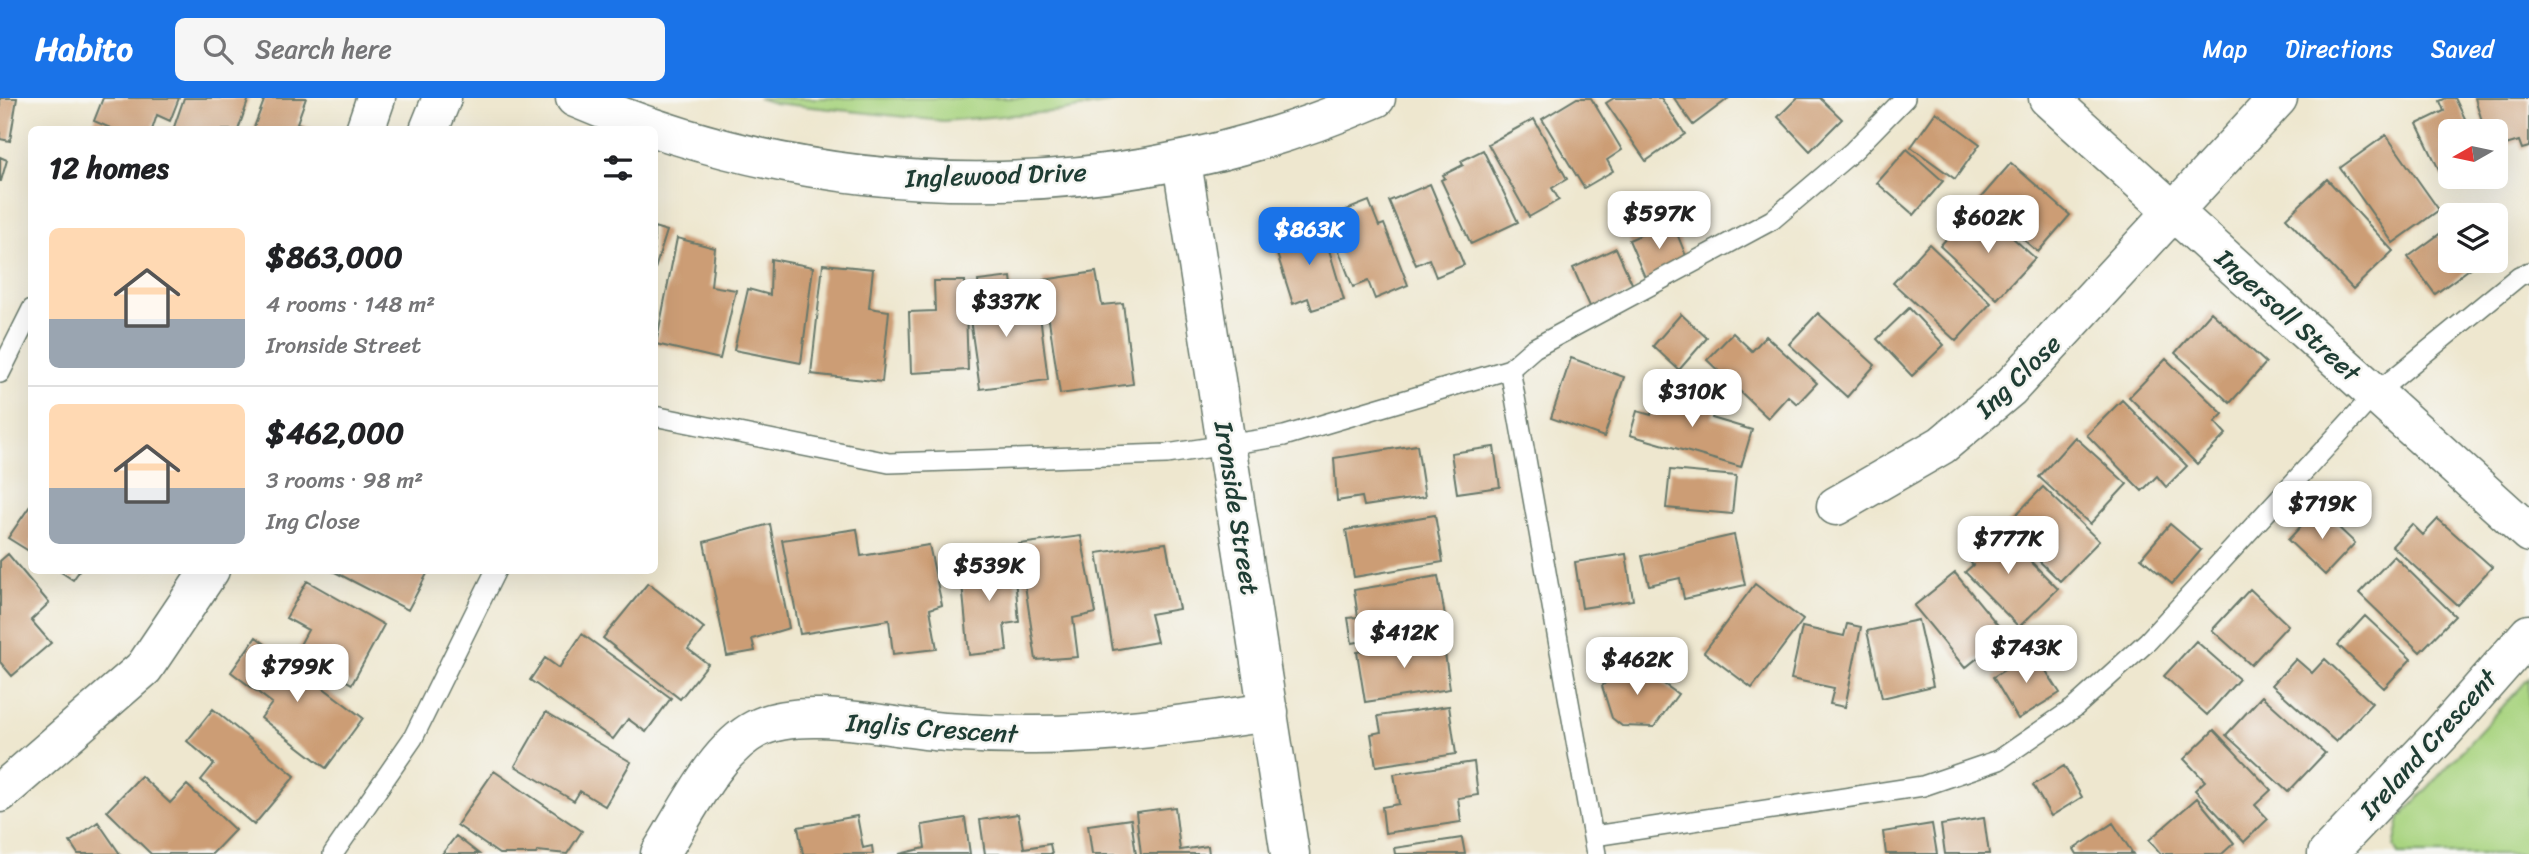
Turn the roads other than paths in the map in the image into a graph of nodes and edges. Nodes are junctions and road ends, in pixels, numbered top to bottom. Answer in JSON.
{"nodes":[{"id":1,"x":376,"y":98,"type":"edge"},
{"id":2,"x":442,"y":98,"type":"edge"},
{"id":3,"x":575,"y":98,"type":"edge"},
{"id":4,"x":1376,"y":98,"type":"edge"},
{"id":5,"x":1905,"y":98,"type":"edge"},
{"id":6,"x":2048,"y":98,"type":"edge"},
{"id":7,"x":2278,"y":98,"type":"edge"},
{"id":8,"x":366,"y":126,"type":"edge"},
{"id":9,"x":431,"y":126,"type":"edge"},
{"id":10,"x":646,"y":126,"type":"edge"},
{"id":11,"x":658,"y":131,"type":"edge"},
{"id":12,"x":1182,"y":162,"type":"junction"},
{"id":13,"x":2172,"y":212,"type":"junction"},
{"id":14,"x":2529,"y":272,"type":"edge"},
{"id":15,"x":28,"y":318,"type":"edge"},
{"id":16,"x":1510,"y":369,"type":"junction"},
{"id":17,"x":0,"y":373,"type":"edge"},
{"id":18,"x":2376,"y":393,"type":"junction"},
{"id":19,"x":658,"y":417,"type":"edge"},
{"id":20,"x":1228,"y":444,"type":"junction"},
{"id":21,"x":1836,"y":506,"type":"dead end"},
{"id":22,"x":2529,"y":533,"type":"edge"},
{"id":23,"x":206,"y":574,"type":"edge"},
{"id":24,"x":494,"y":574,"type":"edge"},
{"id":25,"x":2529,"y":634,"type":"edge"},
{"id":26,"x":1269,"y":712,"type":"junction"},
{"id":27,"x":0,"y":793,"type":"edge"},
{"id":28,"x":1595,"y":845,"type":"edge"},
{"id":29,"x":2337,"y":850,"type":"edge"},
{"id":30,"x":332,"y":854,"type":"edge"},
{"id":31,"x":660,"y":854,"type":"edge"},
{"id":32,"x":1290,"y":854,"type":"edge"}],
"edges":[{"from":1,"to":8,"type":"street"},
{"from":2,"to":9,"type":"street"},
{"from":3,"to":10,"type":"street","name":"Inglewood Drive"},
{"from":4,"to":12,"type":"street","name":"Inglewood Drive"},
{"from":5,"to":16,"type":"lane"},
{"from":6,"to":13,"type":"street","name":"Ingersoll Street"},
{"from":7,"to":13,"type":"street"},
{"from":11,"to":12,"type":"street","name":"Inglewood Drive"},
{"from":12,"to":20,"type":"street","name":"Ironside Street"},
{"from":13,"to":18,"type":"street","name":"Ingersoll Street"},
{"from":13,"to":21,"type":"street","name":"Ing Close"},
{"from":14,"to":18,"type":"lane"},
{"from":15,"to":17,"type":"lane"},
{"from":16,"to":20,"type":"lane"},
{"from":16,"to":28,"type":"lane"},
{"from":18,"to":22,"type":"street","name":"Ingersoll Street"},
{"from":18,"to":28,"type":"lane"},
{"from":19,"to":20,"type":"lane"},
{"from":20,"to":26,"type":"street","name":"Ironside Street"},
{"from":23,"to":27,"type":"street"},
{"from":24,"to":30,"type":"lane"},
{"from":25,"to":29,"type":"street","name":"Ireland Crescent"},
{"from":26,"to":31,"type":"street","name":"Inglis Crescent"},
{"from":26,"to":32,"type":"street","name":"Ironside Street"}]}
